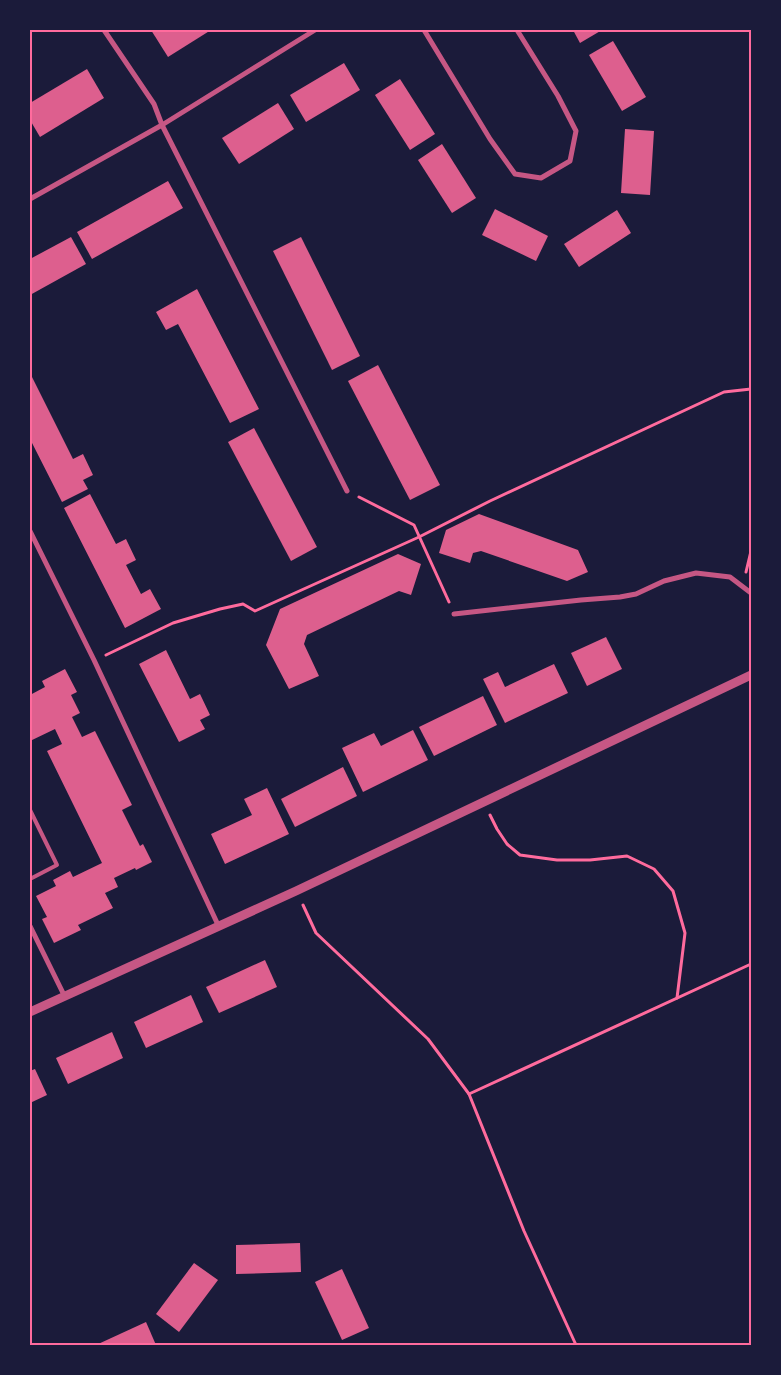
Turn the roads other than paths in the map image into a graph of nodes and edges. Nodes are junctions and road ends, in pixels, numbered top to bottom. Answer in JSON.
{"nodes":[{"id":1,"x":104,"y":30,"type":"edge"},
{"id":2,"x":315,"y":30,"type":"edge"},
{"id":3,"x":424,"y":30,"type":"edge"},
{"id":4,"x":517,"y":30,"type":"edge"},
{"id":5,"x":162,"y":125,"type":"junction"},
{"id":6,"x":30,"y":198,"type":"edge"},
{"id":7,"x":347,"y":491,"type":"road end"},
{"id":8,"x":30,"y":531,"type":"edge"},
{"id":9,"x":751,"y":593,"type":"edge"},
{"id":10,"x":454,"y":614,"type":"road end"},
{"id":11,"x":751,"y":675,"type":"edge"},
{"id":12,"x":30,"y":810,"type":"edge"},
{"id":13,"x":30,"y":879,"type":"edge"},
{"id":14,"x":30,"y":926,"type":"edge"},
{"id":15,"x":218,"y":927,"type":"junction"},
{"id":16,"x":64,"y":995,"type":"junction"},
{"id":17,"x":30,"y":1012,"type":"edge"}],
"edges":[{"from":1,"to":5,"type":"street"},
{"from":2,"to":5,"type":"street"},
{"from":3,"to":4,"type":"street"},
{"from":5,"to":6,"type":"street"},
{"from":5,"to":7,"type":"street"},
{"from":8,"to":15,"type":"street"},
{"from":9,"to":10,"type":"street"},
{"from":11,"to":15,"type":"street"},
{"from":12,"to":13,"type":"lane"},
{"from":14,"to":16,"type":"street"},
{"from":15,"to":16,"type":"street"},
{"from":16,"to":17,"type":"street"}]}
